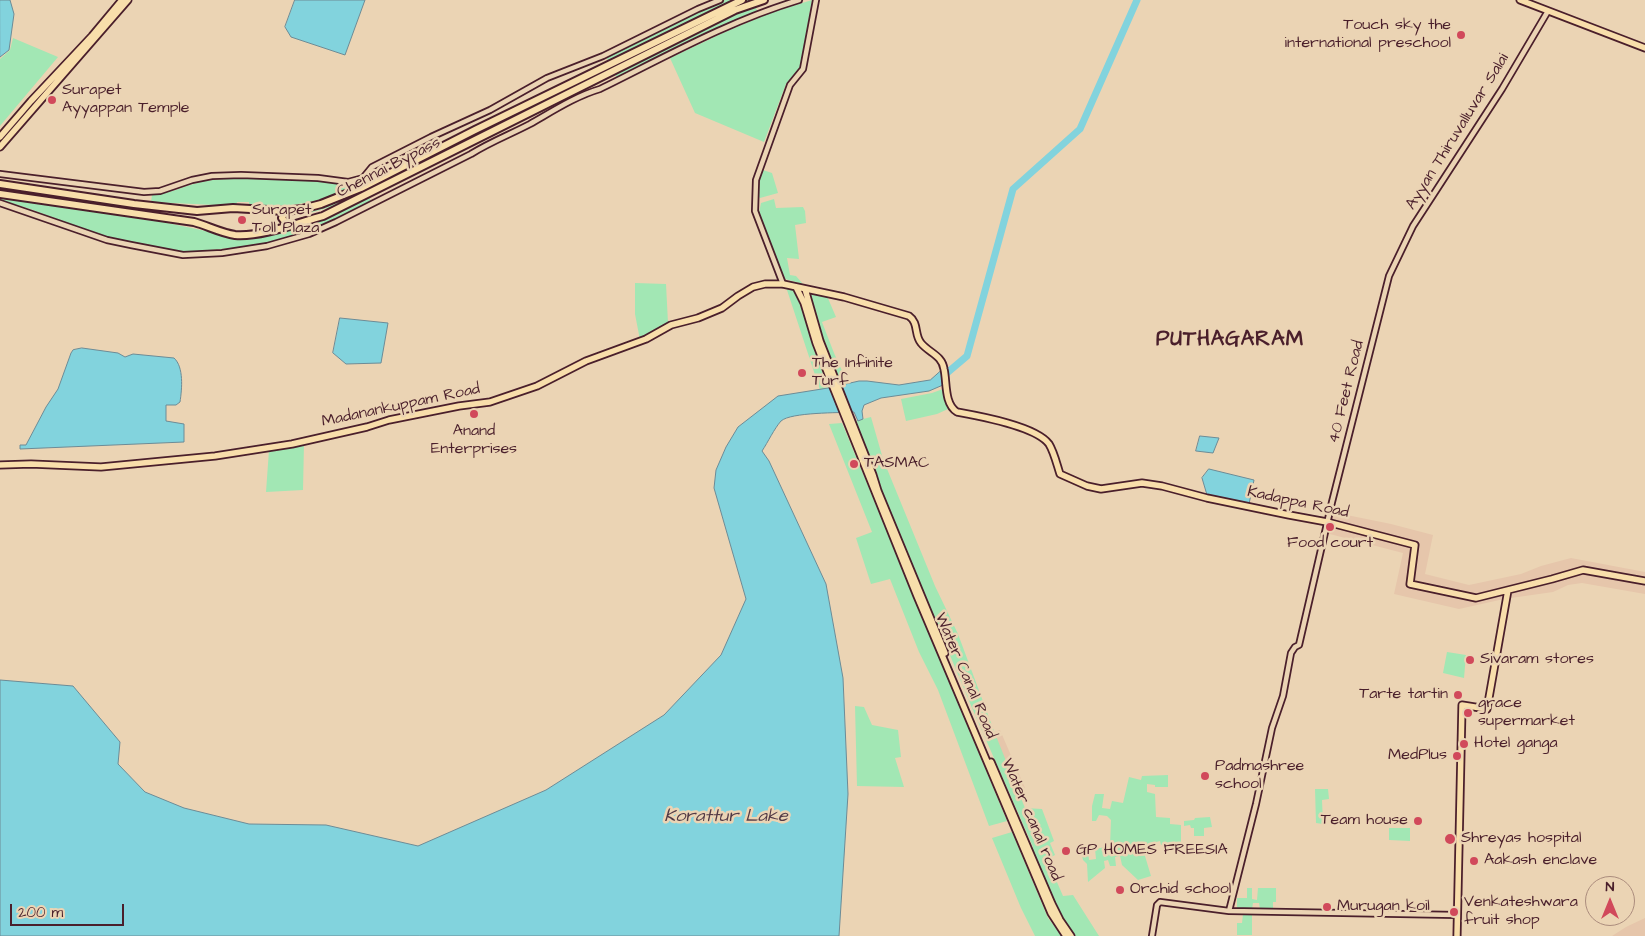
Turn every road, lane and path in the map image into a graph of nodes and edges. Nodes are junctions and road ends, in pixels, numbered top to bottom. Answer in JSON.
{"nodes":[{"id":1,"x":122,"y":0,"type":"edge"},
{"id":2,"x":128,"y":0,"type":"edge"},
{"id":3,"x":720,"y":0,"type":"edge"},
{"id":4,"x":742,"y":0,"type":"edge"},
{"id":5,"x":764,"y":0,"type":"edge"},
{"id":6,"x":799,"y":0,"type":"edge"},
{"id":7,"x":816,"y":0,"type":"edge"},
{"id":8,"x":1520,"y":0,"type":"edge"},
{"id":9,"x":1548,"y":11,"type":"junction"},
{"id":10,"x":110,"y":17,"type":"junction"},
{"id":11,"x":1645,"y":48,"type":"edge"},
{"id":12,"x":47,"y":88,"type":"junction"},
{"id":13,"x":0,"y":137,"type":"edge"},
{"id":14,"x":0,"y":147,"type":"edge"},
{"id":15,"x":0,"y":174,"type":"edge"},
{"id":16,"x":0,"y":184,"type":"edge"},
{"id":17,"x":2,"y":194,"type":"edge"},
{"id":18,"x":0,"y":203,"type":"edge"},
{"id":19,"x":197,"y":211,"type":"junction"},
{"id":20,"x":285,"y":211,"type":"junction"},
{"id":21,"x":194,"y":222,"type":"junction"},
{"id":22,"x":291,"y":225,"type":"junction"},
{"id":23,"x":1392,"y":269,"type":"joint"},
{"id":24,"x":783,"y":284,"type":"junction"},
{"id":25,"x":796,"y":287,"type":"junction"},
{"id":26,"x":806,"y":289,"type":"junction"},
{"id":27,"x":834,"y":384,"type":"junction"},
{"id":28,"x":849,"y":421,"type":"junction"},
{"id":29,"x":0,"y":465,"type":"edge"},
{"id":30,"x":1327,"y":522,"type":"junction"},
{"id":31,"x":1645,"y":581,"type":"edge"},
{"id":32,"x":1508,"y":590,"type":"junction"},
{"id":33,"x":1032,"y":862,"type":"junction"},
{"id":34,"x":1230,"y":911,"type":"junction"},
{"id":35,"x":1457,"y":915,"type":"junction"},
{"id":36,"x":1066,"y":936,"type":"edge"},
{"id":37,"x":1071,"y":936,"type":"edge"},
{"id":38,"x":1152,"y":936,"type":"edge"},
{"id":39,"x":1456,"y":936,"type":"edge"}],
"edges":[{"from":1,"to":10,"type":"main road"},
{"from":2,"to":10,"type":"main road"},
{"from":3,"to":15,"type":"street"},
{"from":4,"to":20,"type":"highway","name":"Chennai Bypass"},
{"from":5,"to":22,"type":"highway","name":"Chennai Bypass"},
{"from":6,"to":18,"type":"street"},
{"from":7,"to":24,"type":"street"},
{"from":8,"to":9,"type":"main road"},
{"from":9,"to":11,"type":"main road"},
{"from":9,"to":23,"type":"street","name":"Ayyan Thiruvalluvar Salai"},
{"from":10,"to":12,"type":"main road"},
{"from":12,"to":13,"type":"main road"},
{"from":12,"to":14,"type":"main road"},
{"from":16,"to":19,"type":"highway","name":"Chennai Bypass"},
{"from":17,"to":21,"type":"highway","name":"Chennai Bypass"},
{"from":19,"to":20,"type":"highway","name":"Chennai Bypass"},
{"from":19,"to":21,"type":"highway"},
{"from":20,"to":22,"type":"highway"},
{"from":21,"to":22,"type":"highway","name":"Chennai Bypass"},
{"from":23,"to":30,"type":"street","name":"40 Feet Road"},
{"from":24,"to":25,"type":"main road","name":"Madanankuppam Road"},
{"from":24,"to":29,"type":"main road","name":"Madanankuppam Road"},
{"from":25,"to":26,"type":"main road","name":"Madanankuppam Road"},
{"from":25,"to":27,"type":"main road"},
{"from":26,"to":27,"type":"main road"},
{"from":26,"to":30,"type":"main road","name":"Kadappa Road"},
{"from":27,"to":28,"type":"main road"},
{"from":28,"to":33,"type":"main road","name":"Water canal road"},
{"from":28,"to":33,"type":"main road","name":"Water Canal Road"},
{"from":30,"to":32,"type":"main road","name":"Kadappa Road"},
{"from":30,"to":34,"type":"street","name":"40 Feet Road"},
{"from":31,"to":32,"type":"main road","name":"Kadappa Road"},
{"from":32,"to":35,"type":"main road"},
{"from":33,"to":36,"type":"main road","name":"Water Canal Road"},
{"from":33,"to":37,"type":"main road","name":"Water canal road"},
{"from":34,"to":35,"type":"street"},
{"from":34,"to":38,"type":"street"},
{"from":35,"to":39,"type":"main road"}]}
